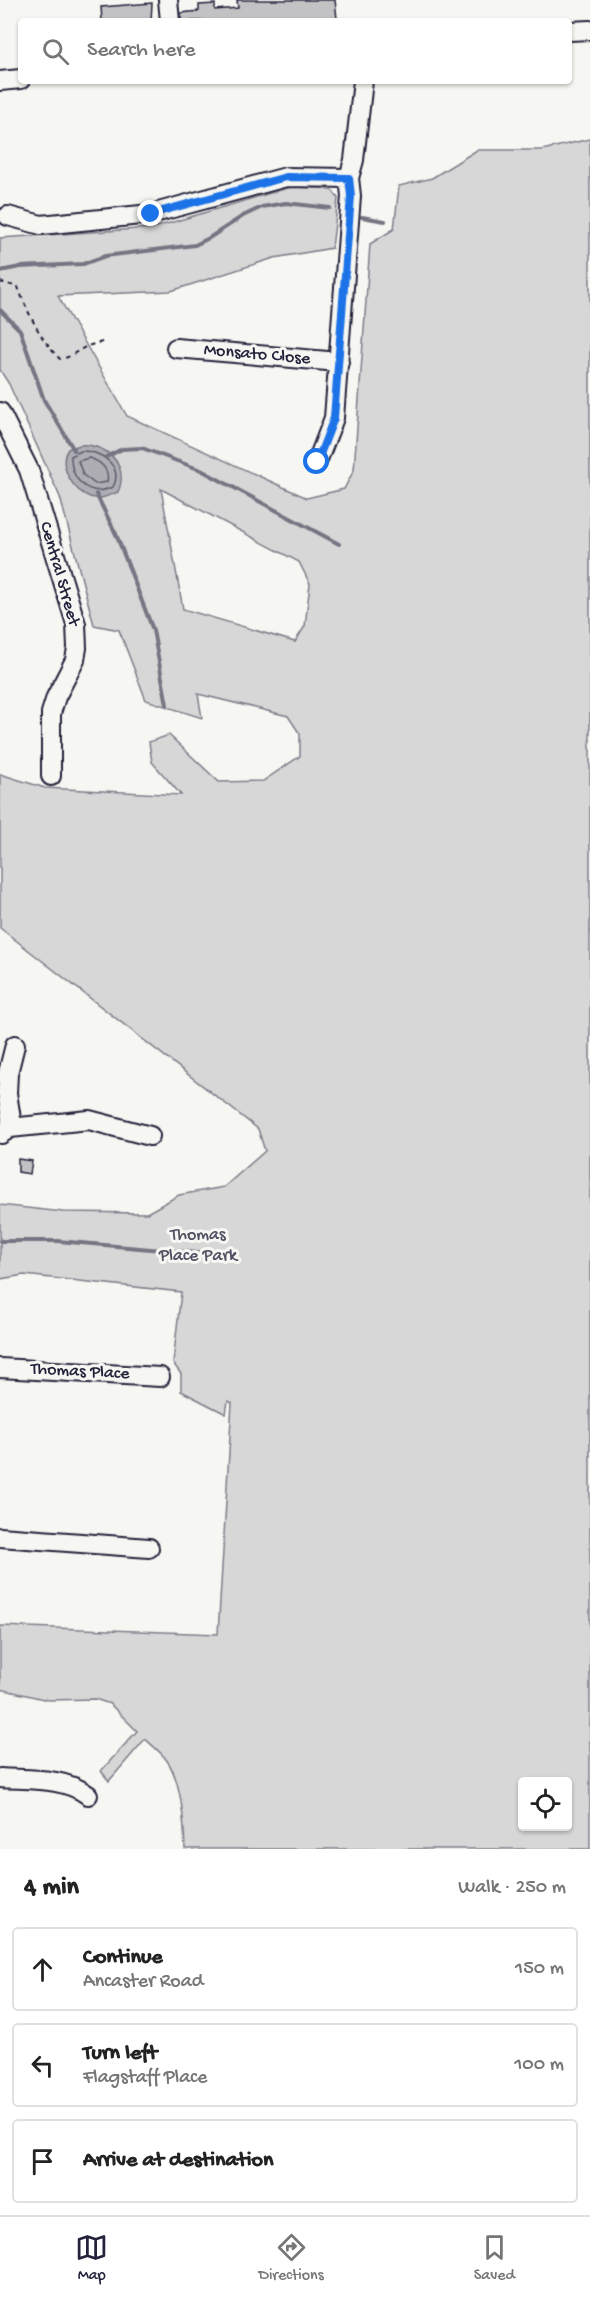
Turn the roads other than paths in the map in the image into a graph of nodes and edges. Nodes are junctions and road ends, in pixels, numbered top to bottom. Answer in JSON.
{"nodes":[{"id":1,"x":168,"y":0,"type":"edge"},
{"id":2,"x":171,"y":18,"type":"edge"},
{"id":3,"x":590,"y":30,"type":"edge"},
{"id":4,"x":572,"y":32,"type":"edge"},
{"id":5,"x":18,"y":79,"type":"edge"},
{"id":6,"x":0,"y":81,"type":"edge"},
{"id":7,"x":363,"y":84,"type":"edge"},
{"id":8,"x":349,"y":178,"type":"junction"},
{"id":9,"x":8,"y":216,"type":"dead end"},
{"id":10,"x":176,"y":348,"type":"dead end"},
{"id":11,"x":339,"y":362,"type":"junction"},
{"id":12,"x":0,"y":412,"type":"edge"},
{"id":13,"x":317,"y":462,"type":"dead end"},
{"id":14,"x":51,"y":776,"type":"dead end"},
{"id":15,"x":15,"y":1045,"type":"dead end"},
{"id":16,"x":5,"y":1132,"type":"edge"},
{"id":17,"x":150,"y":1136,"type":"dead end"},
{"id":18,"x":0,"y":1368,"type":"edge"},
{"id":19,"x":160,"y":1377,"type":"dead end"},
{"id":20,"x":0,"y":1537,"type":"edge"},
{"id":21,"x":149,"y":1548,"type":"dead end"},
{"id":22,"x":0,"y":1778,"type":"edge"},
{"id":23,"x":88,"y":1795,"type":"dead end"}],
"edges":[{"from":1,"to":2,"type":"street"},
{"from":3,"to":4,"type":"street"},
{"from":5,"to":6,"type":"street"},
{"from":7,"to":8,"type":"street"},
{"from":8,"to":9,"type":"street"},
{"from":8,"to":11,"type":"street"},
{"from":10,"to":11,"type":"street","name":"Monsato Close"},
{"from":11,"to":13,"type":"street"},
{"from":12,"to":14,"type":"street","name":"Central Street"},
{"from":15,"to":16,"type":"street"},
{"from":16,"to":17,"type":"street"},
{"from":18,"to":19,"type":"street","name":"Thomas Place"},
{"from":20,"to":21,"type":"street"},
{"from":22,"to":23,"type":"street"}]}
